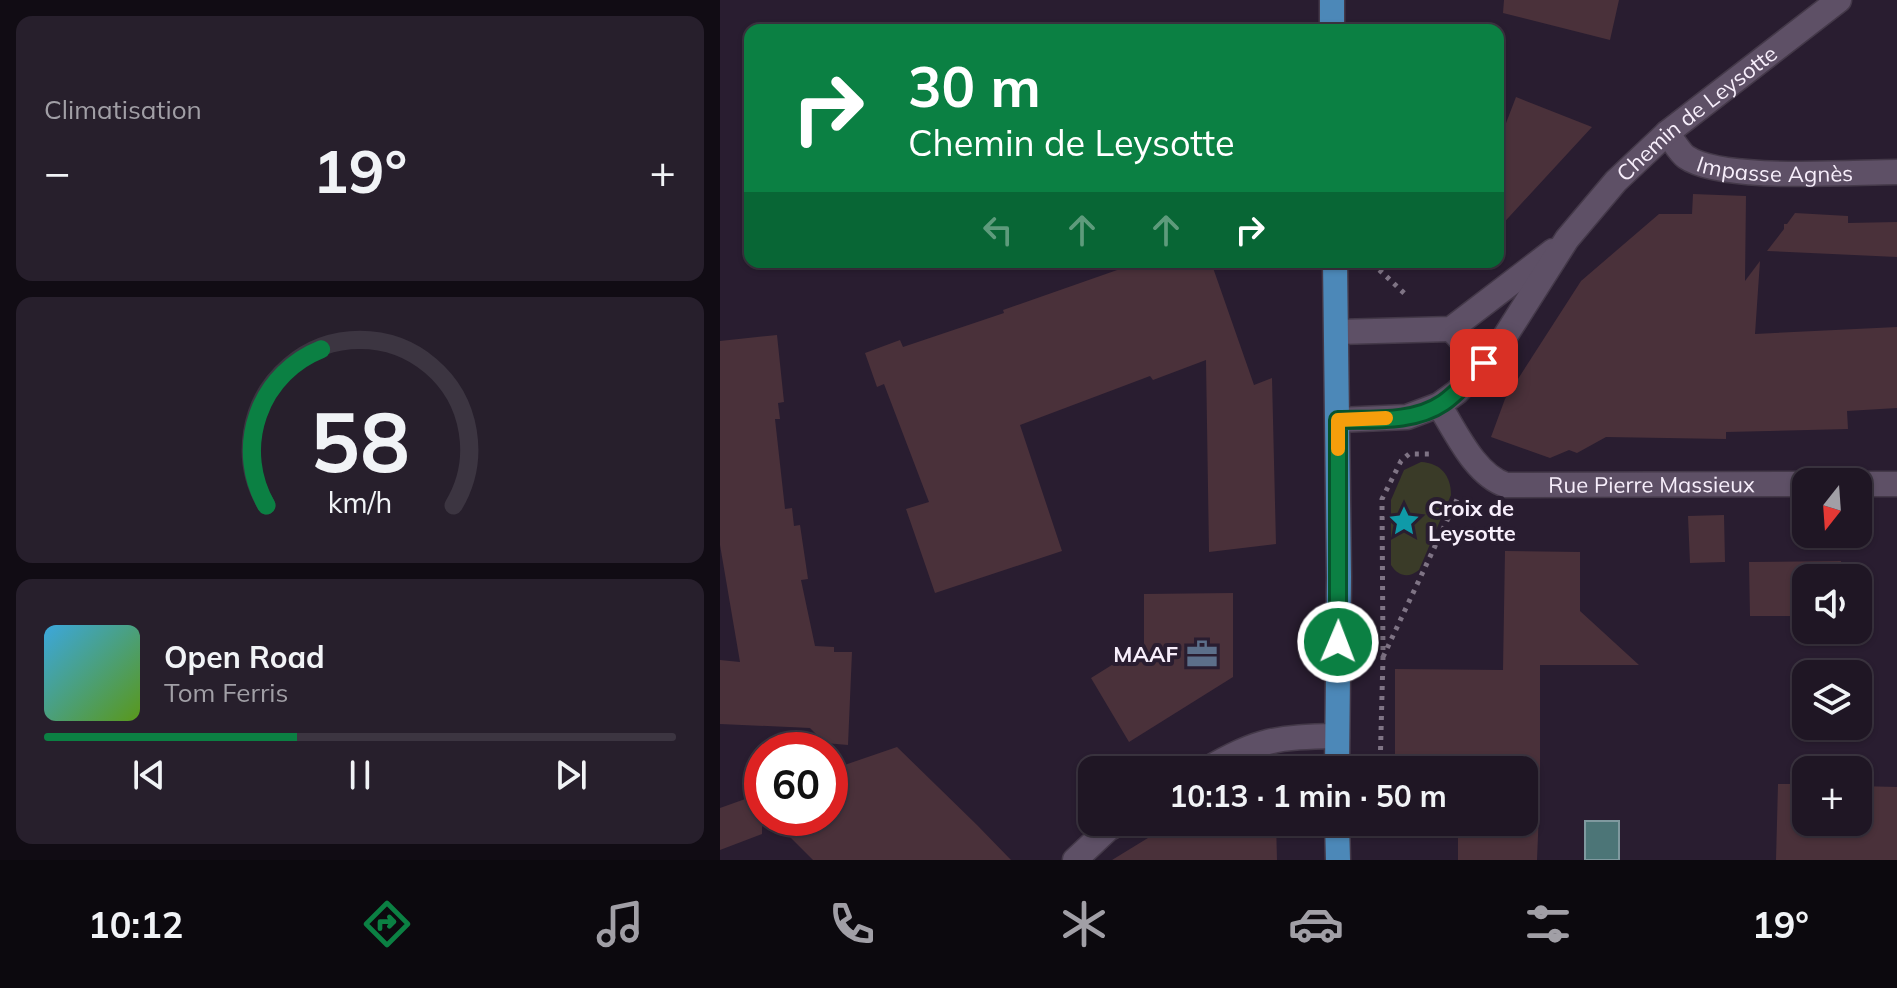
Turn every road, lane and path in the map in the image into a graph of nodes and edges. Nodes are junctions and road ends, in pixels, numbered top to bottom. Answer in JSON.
{"nodes":[{"id":1,"x":1332,"y":0,"type":"edge"},
{"id":2,"x":1839,"y":0,"type":"edge"},
{"id":3,"x":1332,"y":24,"type":"edge"},
{"id":4,"x":1667,"y":133,"type":"junction"},
{"id":5,"x":1897,"y":172,"type":"edge"},
{"id":6,"x":1567,"y":239,"type":"junction"},
{"id":7,"x":1335,"y":268,"type":"edge"},
{"id":8,"x":1377,"y":268,"type":"edge"},
{"id":9,"x":1406,"y":295,"type":"dead end"},
{"id":10,"x":1451,"y":329,"type":"junction"},
{"id":11,"x":1337,"y":332,"type":"junction"},
{"id":12,"x":1471,"y":376,"type":"junction"},
{"id":13,"x":1439,"y":405,"type":"junction"},
{"id":14,"x":1338,"y":420,"type":"junction"},
{"id":15,"x":1437,"y":457,"type":"dead end"},
{"id":16,"x":1458,"y":484,"type":"dead end"},
{"id":17,"x":1792,"y":484,"type":"edge"},
{"id":18,"x":1872,"y":484,"type":"edge"},
{"id":19,"x":1897,"y":484,"type":"edge"},
{"id":20,"x":1383,"y":657,"type":"junction"},
{"id":21,"x":1337,"y":736,"type":"junction"},
{"id":22,"x":1232,"y":756,"type":"edge"},
{"id":23,"x":1337,"y":756,"type":"edge"},
{"id":24,"x":1380,"y":756,"type":"edge"},
{"id":25,"x":1101,"y":836,"type":"edge"},
{"id":26,"x":1337,"y":836,"type":"edge"},
{"id":27,"x":1075,"y":860,"type":"edge"},
{"id":28,"x":1338,"y":860,"type":"edge"}],
"edges":[{"from":1,"to":3,"type":"main road"},
{"from":2,"to":4,"type":"street","name":"Chemin de Leysotte"},
{"from":4,"to":5,"type":"street","name":"Impasse Agnès"},
{"from":4,"to":6,"type":"street","name":"Chemin de Leysotte"},
{"from":6,"to":10,"type":"street","name":"Chemin de Leysotte"},
{"from":6,"to":12,"type":"street","name":"Chemin de Leysotte"},
{"from":7,"to":11,"type":"main road"},
{"from":8,"to":9,"type":"path"},
{"from":10,"to":11,"type":"street"},
{"from":10,"to":12,"type":"street"},
{"from":11,"to":14,"type":"main road"},
{"from":12,"to":13,"type":"street","name":"Chemin de Leysotte"},
{"from":13,"to":14,"type":"street","name":"Chemin de Leysotte"},
{"from":13,"to":17,"type":"street","name":"Rue Pierre Massieux"},
{"from":14,"to":21,"type":"main road"},
{"from":15,"to":20,"type":"path"},
{"from":16,"to":20,"type":"path"},
{"from":18,"to":19,"type":"street"},
{"from":20,"to":24,"type":"path"},
{"from":21,"to":22,"type":"street"},
{"from":21,"to":23,"type":"main road"},
{"from":25,"to":27,"type":"street"},
{"from":26,"to":28,"type":"main road"}]}
